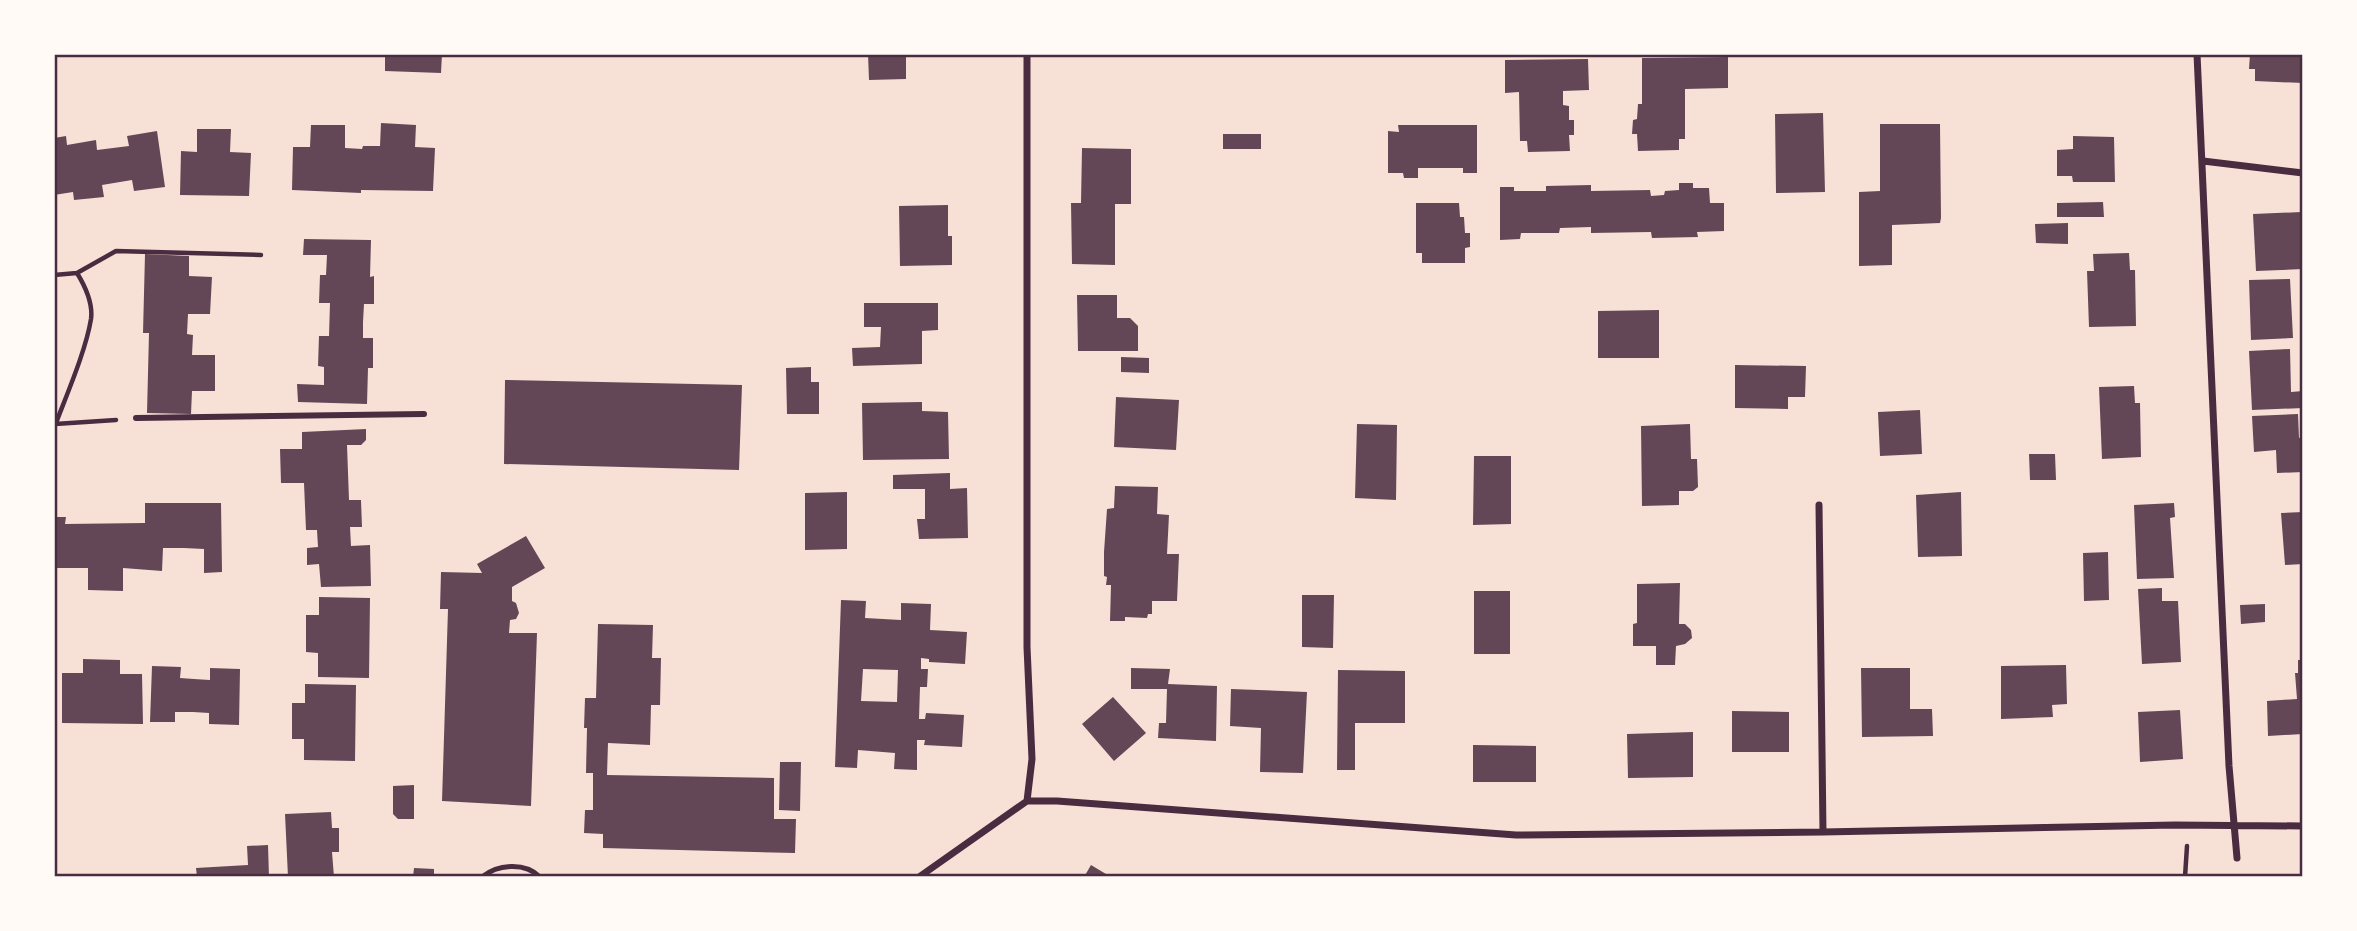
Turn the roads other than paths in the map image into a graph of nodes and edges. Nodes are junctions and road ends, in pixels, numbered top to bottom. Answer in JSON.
{"nodes":[{"id":1,"x":1027,"y":54,"type":"edge"},
{"id":2,"x":2197,"y":54,"type":"edge"},
{"id":3,"x":2203,"y":161,"type":"junction"},
{"id":4,"x":2303,"y":173,"type":"edge"},
{"id":5,"x":424,"y":414,"type":"dead end"},
{"id":6,"x":136,"y":418,"type":"road end"},
{"id":7,"x":1819,"y":505,"type":"dead end"},
{"id":8,"x":1027,"y":801,"type":"junction"},
{"id":9,"x":2234,"y":824,"type":"junction"},
{"id":10,"x":2303,"y":826,"type":"edge"},
{"id":11,"x":1823,"y":832,"type":"junction"},
{"id":12,"x":2237,"y":858,"type":"dead end"},
{"id":13,"x":482,"y":877,"type":"edge"},
{"id":14,"x":540,"y":877,"type":"edge"},
{"id":15,"x":919,"y":877,"type":"edge"}],
"edges":[{"from":1,"to":8,"type":"street"},
{"from":2,"to":3,"type":"street"},
{"from":3,"to":4,"type":"street"},
{"from":3,"to":9,"type":"street"},
{"from":5,"to":6,"type":"street"},
{"from":7,"to":11,"type":"street"},
{"from":8,"to":11,"type":"street"},
{"from":8,"to":15,"type":"street"},
{"from":9,"to":10,"type":"street"},
{"from":9,"to":11,"type":"street"},
{"from":9,"to":12,"type":"street"},
{"from":13,"to":14,"type":"lane"}]}
